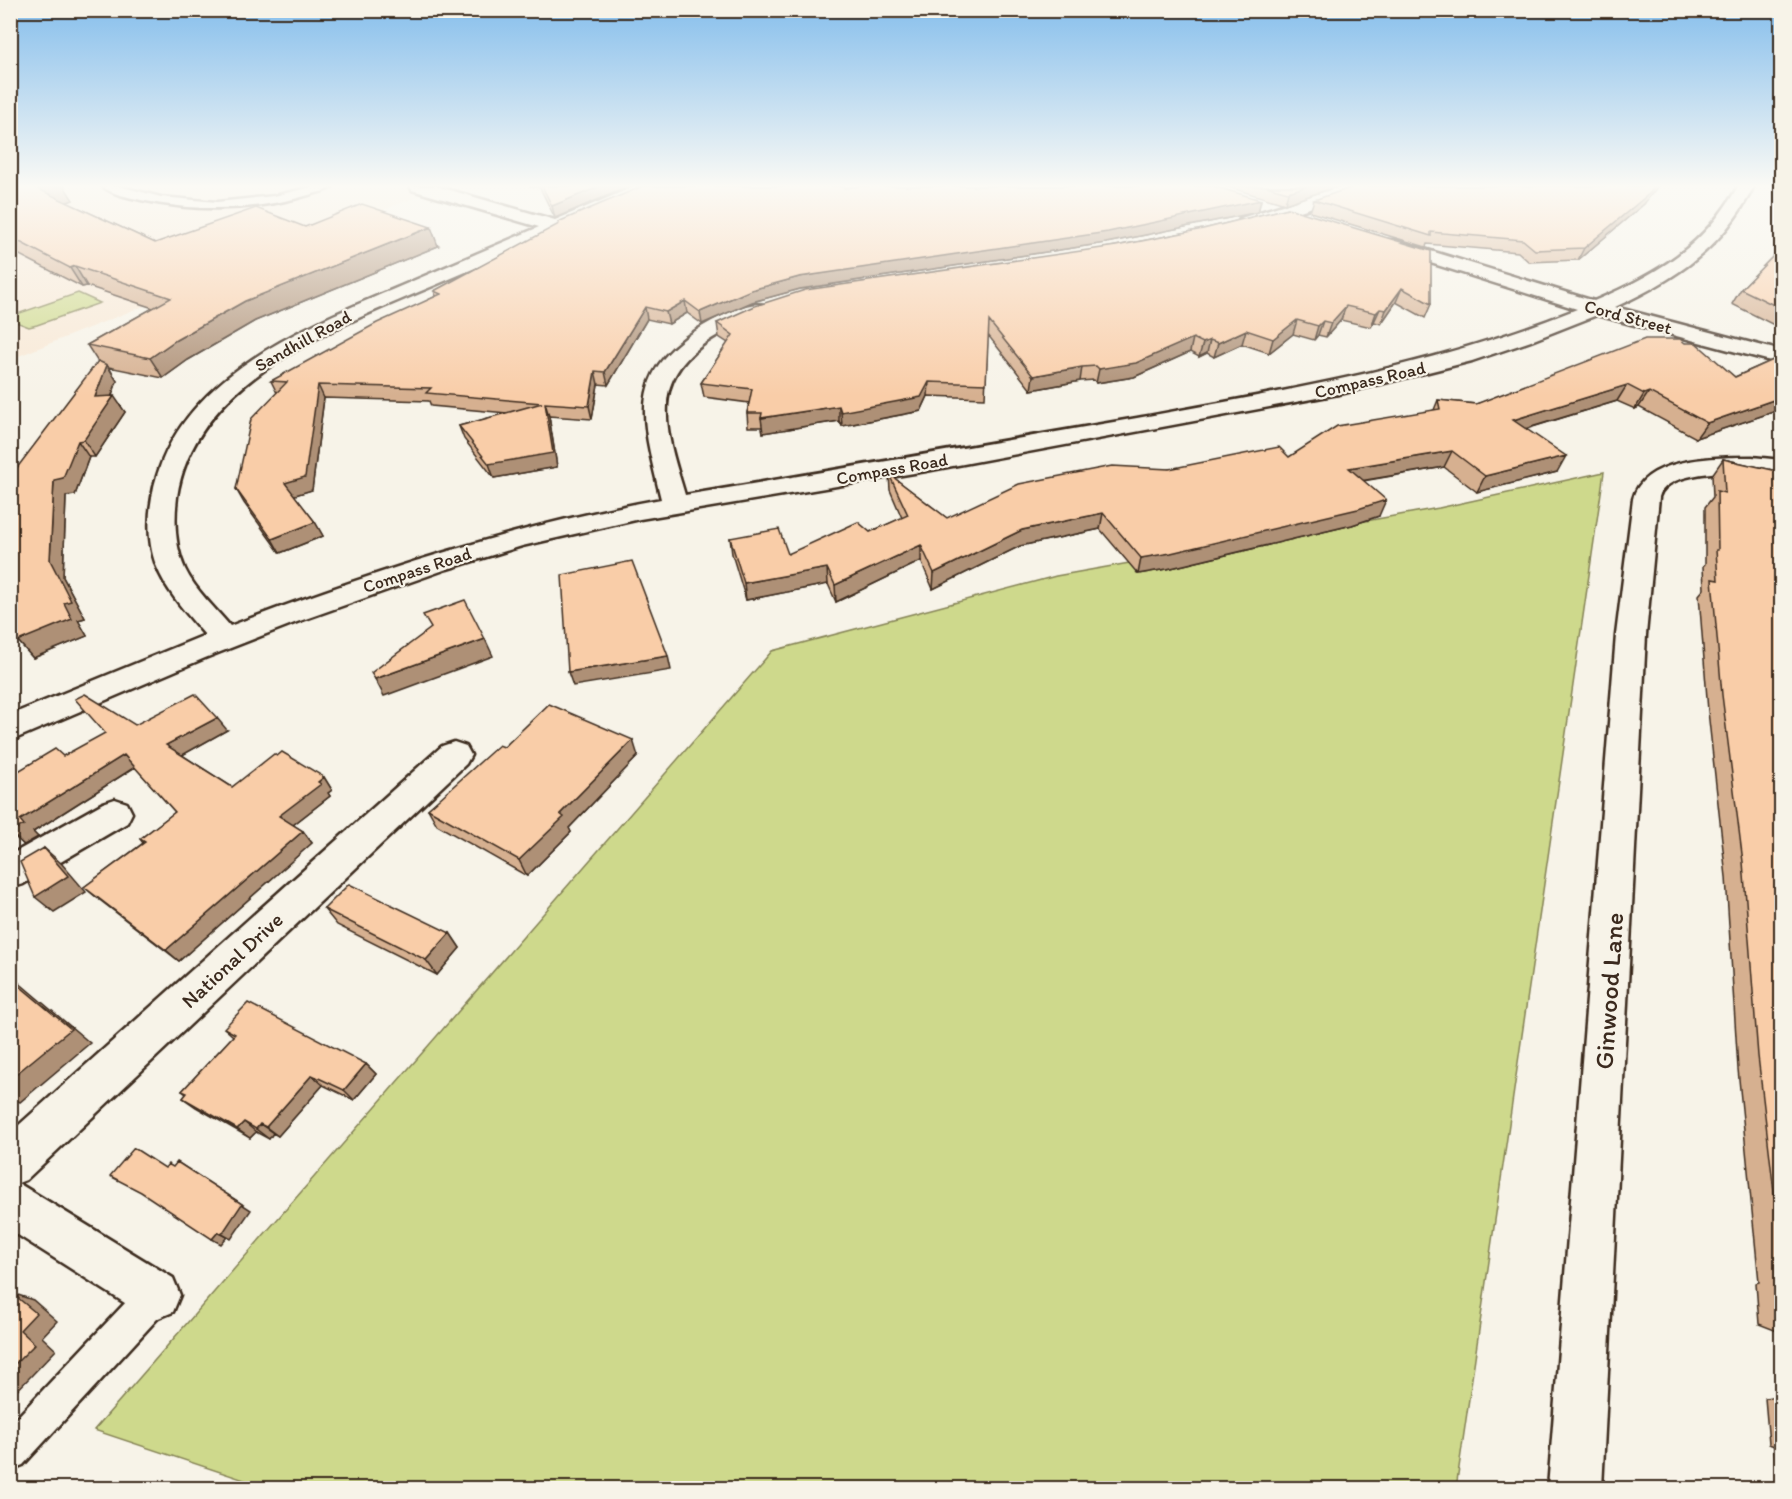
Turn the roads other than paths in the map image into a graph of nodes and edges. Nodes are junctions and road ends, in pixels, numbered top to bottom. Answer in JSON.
{"nodes":[{"id":1,"x":483,"y":256,"type":"edge"},
{"id":2,"x":1425,"y":256,"type":"edge"},
{"id":3,"x":1689,"y":256,"type":"edge"},
{"id":4,"x":772,"y":303,"type":"edge"},
{"id":5,"x":1595,"y":308,"type":"junction"},
{"id":6,"x":1782,"y":358,"type":"edge"},
{"id":7,"x":1782,"y":467,"type":"edge"},
{"id":8,"x":675,"y":505,"type":"junction"},
{"id":9,"x":225,"y":639,"type":"junction"},
{"id":10,"x":10,"y":729,"type":"edge"},
{"id":11,"x":454,"y":755,"type":"dead end"},
{"id":12,"x":115,"y":813,"type":"dead end"},
{"id":13,"x":10,"y":873,"type":"edge"},
{"id":14,"x":10,"y":1164,"type":"edge"},
{"id":15,"x":10,"y":1203,"type":"edge"},
{"id":16,"x":156,"y":1295,"type":"joint"},
{"id":17,"x":10,"y":1452,"type":"edge"},
{"id":18,"x":1575,"y":1488,"type":"edge"}],
"edges":[{"from":1,"to":9,"type":"street","name":"Sandhill Road"},
{"from":2,"to":5,"type":"street","name":"Cord Street"},
{"from":3,"to":5,"type":"street","name":"Compass Road"},
{"from":4,"to":8,"type":"street"},
{"from":5,"to":6,"type":"street","name":"Cord Street"},
{"from":5,"to":8,"type":"street","name":"Compass Road"},
{"from":7,"to":18,"type":"street","name":"Ginwood Lane"},
{"from":8,"to":9,"type":"street","name":"Compass Road"},
{"from":9,"to":10,"type":"street","name":"Compass Road"},
{"from":11,"to":14,"type":"street","name":"National Drive"},
{"from":12,"to":13,"type":"street"},
{"from":15,"to":16,"type":"street"},
{"from":16,"to":17,"type":"lane"}]}
